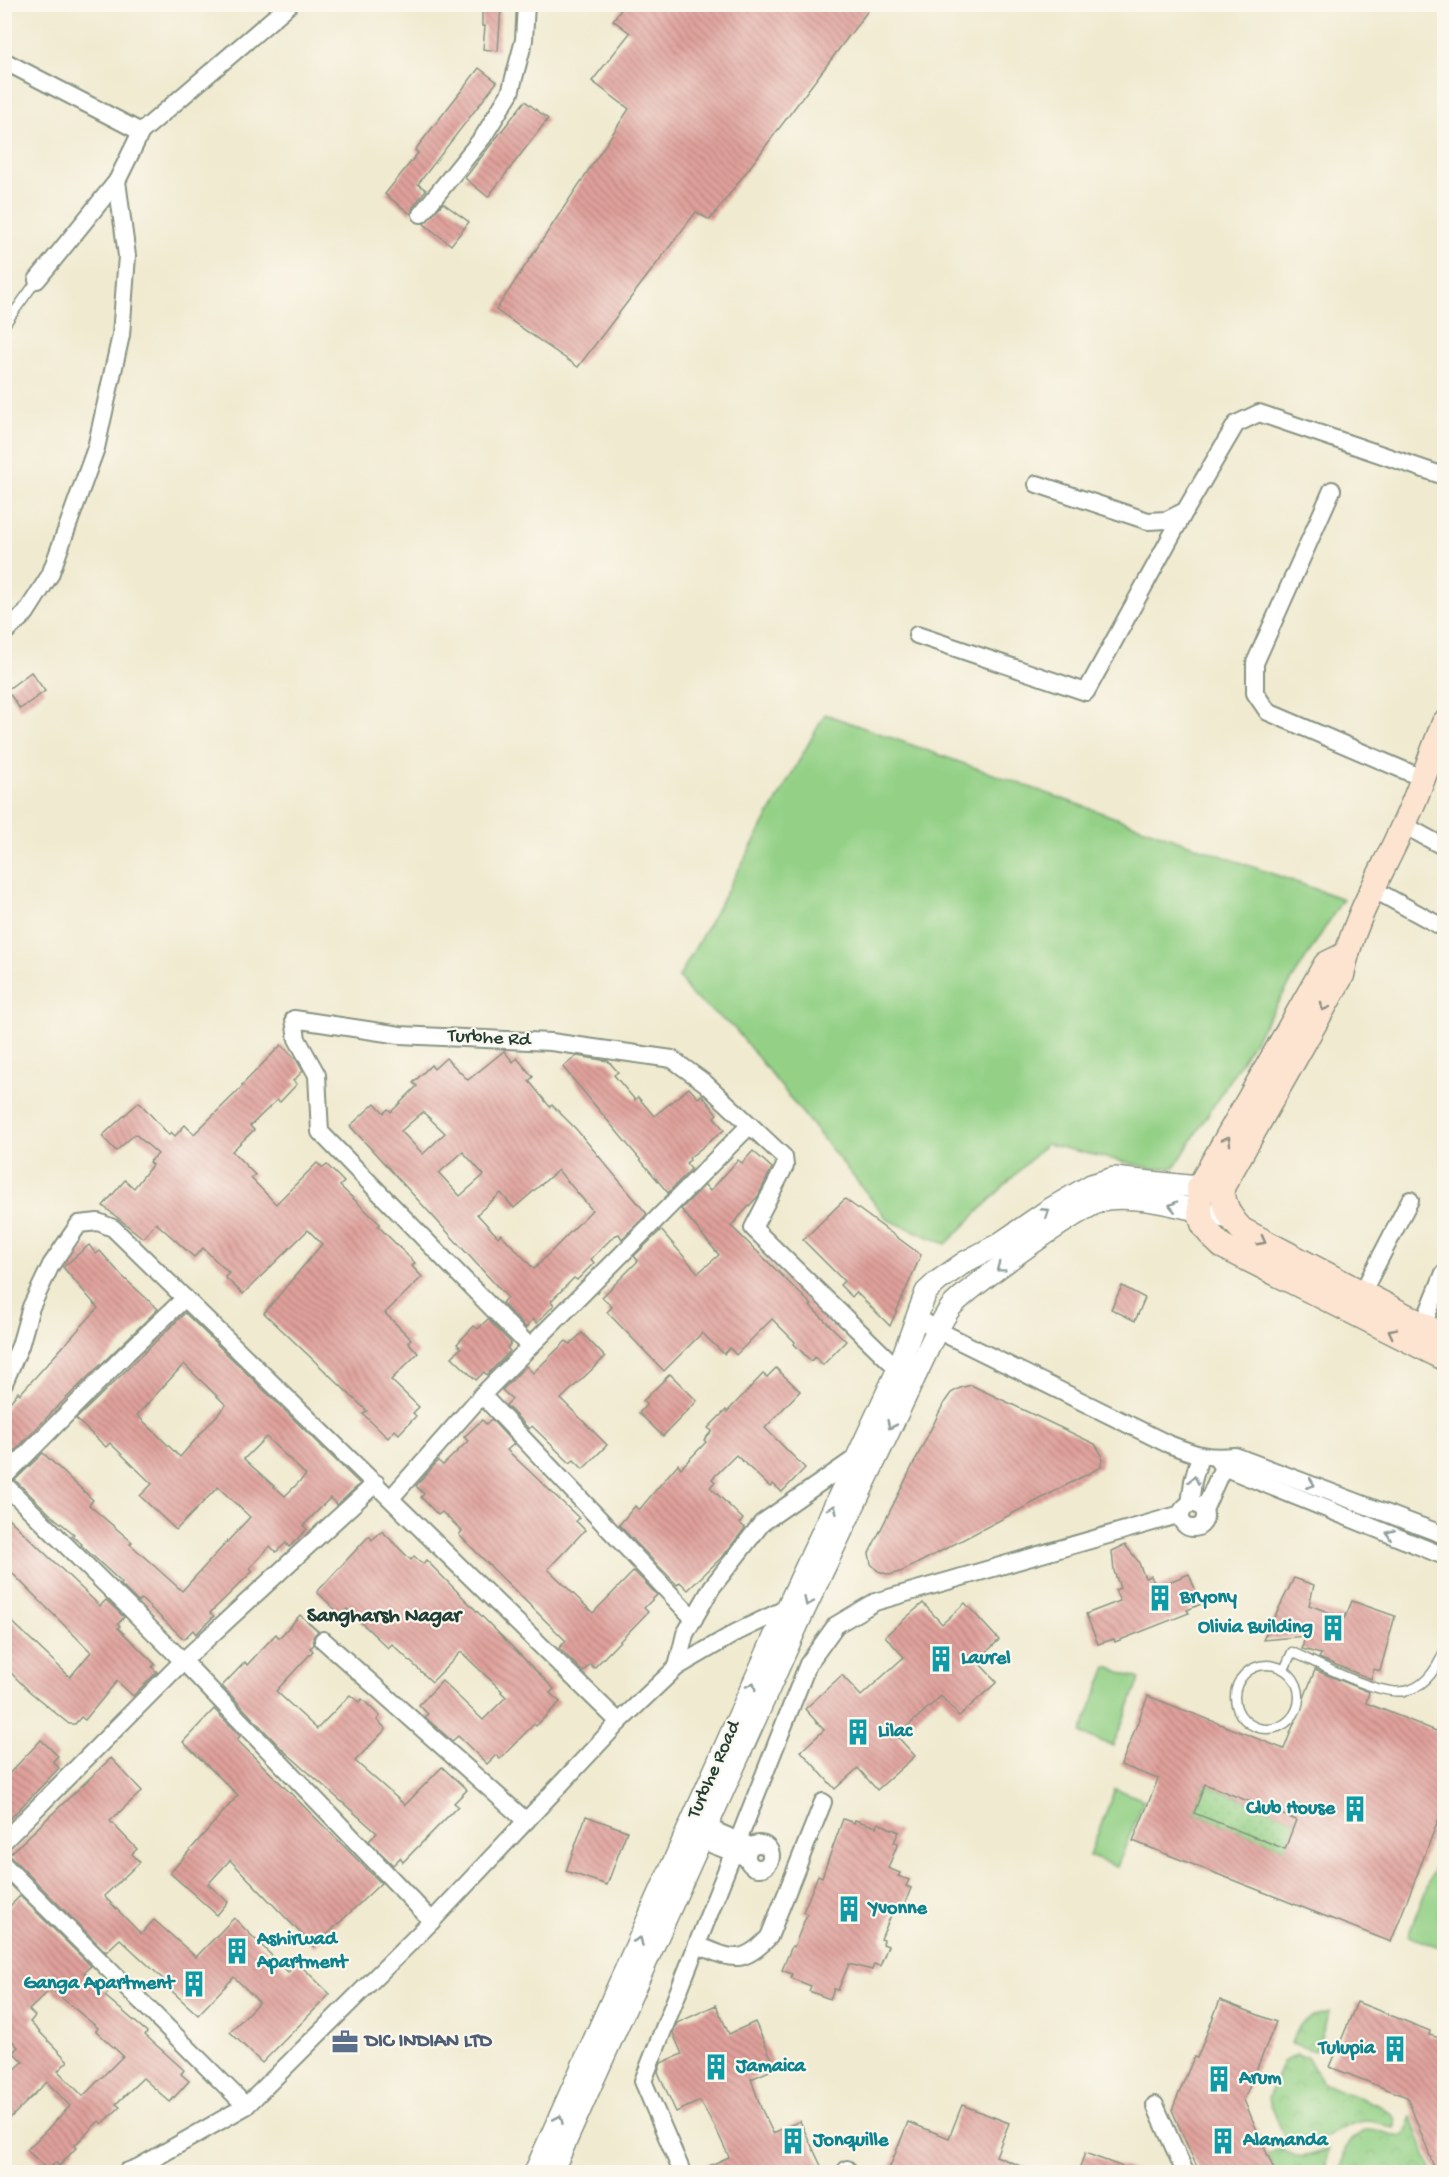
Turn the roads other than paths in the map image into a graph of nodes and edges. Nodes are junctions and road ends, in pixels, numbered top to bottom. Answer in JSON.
{"nodes":[{"id":1,"x":290,"y":4,"type":"edge"},
{"id":2,"x":526,"y":4,"type":"edge"},
{"id":3,"x":4,"y":61,"type":"edge"},
{"id":4,"x":141,"y":132,"type":"junction"},
{"id":5,"x":117,"y":181,"type":"junction"},
{"id":6,"x":421,"y":214,"type":"dead end"},
{"id":7,"x":37,"y":280,"type":"joint"},
{"id":8,"x":4,"y":326,"type":"edge"},
{"id":9,"x":1444,"y":476,"type":"edge"},
{"id":10,"x":1037,"y":484,"type":"dead end"},
{"id":11,"x":1332,"y":490,"type":"dead end"},
{"id":12,"x":1185,"y":511,"type":"junction"},
{"id":13,"x":4,"y":633,"type":"edge"},
{"id":14,"x":917,"y":635,"type":"dead end"},
{"id":15,"x":1444,"y":723,"type":"edge"},
{"id":16,"x":1422,"y":778,"type":"junction"},
{"id":17,"x":1404,"y":825,"type":"junction"},
{"id":18,"x":1444,"y":848,"type":"edge"},
{"id":19,"x":1371,"y":888,"type":"junction"},
{"id":20,"x":1444,"y":928,"type":"edge"},
{"id":21,"x":750,"y":1125,"type":"junction"},
{"id":22,"x":1210,"y":1188,"type":"junction"},
{"id":23,"x":1410,"y":1200,"type":"dead end"},
{"id":24,"x":1201,"y":1212,"type":"junction"},
{"id":25,"x":1230,"y":1218,"type":"junction"},
{"id":26,"x":1444,"y":1273,"type":"edge"},
{"id":27,"x":1362,"y":1293,"type":"junction"},
{"id":28,"x":185,"y":1298,"type":"junction"},
{"id":29,"x":917,"y":1317,"type":"junction"},
{"id":30,"x":1423,"y":1325,"type":"junction"},
{"id":31,"x":937,"y":1330,"type":"junction"},
{"id":32,"x":1444,"y":1336,"type":"edge"},
{"id":33,"x":530,"y":1346,"type":"junction"},
{"id":34,"x":1444,"y":1358,"type":"edge"},
{"id":35,"x":898,"y":1369,"type":"junction"},
{"id":36,"x":4,"y":1383,"type":"edge"},
{"id":37,"x":482,"y":1395,"type":"junction"},
{"id":38,"x":857,"y":1457,"type":"junction"},
{"id":39,"x":1213,"y":1460,"type":"junction"},
{"id":40,"x":4,"y":1477,"type":"edge"},
{"id":41,"x":1271,"y":1477,"type":"junction"},
{"id":42,"x":376,"y":1483,"type":"junction"},
{"id":43,"x":4,"y":1484,"type":"edge"},
{"id":44,"x":391,"y":1498,"type":"junction"},
{"id":45,"x":1192,"y":1509,"type":"junction"},
{"id":46,"x":1444,"y":1535,"type":"edge"},
{"id":47,"x":1444,"y":1556,"type":"edge"},
{"id":48,"x":787,"y":1608,"type":"junction"},
{"id":49,"x":694,"y":1618,"type":"junction"},
{"id":50,"x":323,"y":1640,"type":"dead end"},
{"id":51,"x":1444,"y":1651,"type":"edge"},
{"id":52,"x":183,"y":1661,"type":"junction"},
{"id":53,"x":677,"y":1667,"type":"junction"},
{"id":54,"x":1284,"y":1670,"type":"junction"},
{"id":55,"x":619,"y":1722,"type":"junction"},
{"id":56,"x":823,"y":1802,"type":"dead end"},
{"id":57,"x":526,"y":1821,"type":"junction"},
{"id":58,"x":697,"y":1831,"type":"junction"},
{"id":59,"x":4,"y":1842,"type":"edge"},
{"id":60,"x":743,"y":1850,"type":"junction"},
{"id":61,"x":4,"y":1865,"type":"edge"},
{"id":62,"x":432,"y":1921,"type":"junction"},
{"id":63,"x":697,"y":1945,"type":"junction"},
{"id":64,"x":1155,"y":2105,"type":"dead end"},
{"id":65,"x":246,"y":2106,"type":"junction"},
{"id":66,"x":126,"y":2172,"type":"edge"},
{"id":67,"x":535,"y":2172,"type":"edge"},
{"id":68,"x":552,"y":2172,"type":"edge"},
{"id":69,"x":682,"y":2172,"type":"edge"},
{"id":70,"x":1185,"y":2172,"type":"edge"}],
"edges":[{"from":1,"to":4,"type":"street"},
{"from":2,"to":6,"type":"street"},
{"from":3,"to":4,"type":"street"},
{"from":4,"to":5,"type":"street"},
{"from":5,"to":7,"type":"street"},
{"from":5,"to":13,"type":"street"},
{"from":7,"to":8,"type":"lane"},
{"from":9,"to":12,"type":"street"},
{"from":10,"to":12,"type":"street"},
{"from":11,"to":16,"type":"street"},
{"from":12,"to":14,"type":"street"},
{"from":15,"to":16,"type":"main road"},
{"from":16,"to":17,"type":"main road"},
{"from":17,"to":18,"type":"street"},
{"from":17,"to":19,"type":"main road"},
{"from":19,"to":20,"type":"street"},
{"from":19,"to":22,"type":"main road"},
{"from":21,"to":33,"type":"street"},
{"from":21,"to":33,"type":"street","name":"Turbhe Rd"},
{"from":21,"to":35,"type":"street","name":"Turbhe Rd"},
{"from":22,"to":24,"type":"main road"},
{"from":22,"to":25,"type":"main road"},
{"from":29,"to":22,"type":"street","name":"Turbhe Road","one_way":true},
{"from":23,"to":27,"type":"street"},
{"from":24,"to":25,"type":"street"},
{"from":24,"to":31,"type":"street","one_way":true},
{"from":34,"to":24,"type":"main road","one_way":true},
{"from":25,"to":27,"type":"main road","one_way":true},
{"from":26,"to":30,"type":"street"},
{"from":27,"to":30,"type":"main road"},
{"from":28,"to":36,"type":"street"},
{"from":28,"to":40,"type":"street"},
{"from":28,"to":42,"type":"street"},
{"from":29,"to":31,"type":"street"},
{"from":29,"to":35,"type":"street","name":"Turbhe Road"},
{"from":30,"to":32,"type":"main road"},
{"from":31,"to":39,"type":"street"},
{"from":31,"to":58,"type":"street","one_way":true},
{"from":33,"to":37,"type":"street"},
{"from":35,"to":38,"type":"street","name":"Turbhe Road"},
{"from":37,"to":44,"type":"street"},
{"from":37,"to":49,"type":"street"},
{"from":48,"to":38,"type":"street","name":"Turbhe Road","one_way":true},
{"from":38,"to":49,"type":"street"},
{"from":39,"to":41,"type":"street"},
{"from":39,"to":45,"type":"street"},
{"from":45,"to":39,"type":"street","one_way":true},
{"from":41,"to":46,"type":"street","one_way":true},
{"from":47,"to":41,"type":"street","one_way":true},
{"from":42,"to":44,"type":"street"},
{"from":42,"to":52,"type":"street"},
{"from":43,"to":52,"type":"street"},
{"from":44,"to":55,"type":"street"},
{"from":45,"to":60,"type":"street"},
{"from":48,"to":53,"type":"street"},
{"from":58,"to":48,"type":"street","name":"Turbhe Road","one_way":true},
{"from":49,"to":53,"type":"street"},
{"from":50,"to":57,"type":"street"},
{"from":51,"to":54,"type":"lane"},
{"from":52,"to":59,"type":"street"},
{"from":52,"to":62,"type":"street"},
{"from":53,"to":55,"type":"street"},
{"from":54,"to":54,"type":"lane"},
{"from":55,"to":57,"type":"street"},
{"from":56,"to":63,"type":"street"},
{"from":57,"to":62,"type":"street"},
{"from":58,"to":60,"type":"street"},
{"from":67,"to":58,"type":"street","name":"Turbhe Road","one_way":true},
{"from":58,"to":68,"type":"street"},
{"from":60,"to":63,"type":"street"},
{"from":61,"to":65,"type":"street"},
{"from":62,"to":65,"type":"street"},
{"from":63,"to":69,"type":"street"},
{"from":64,"to":70,"type":"street"},
{"from":65,"to":66,"type":"street"}]}
